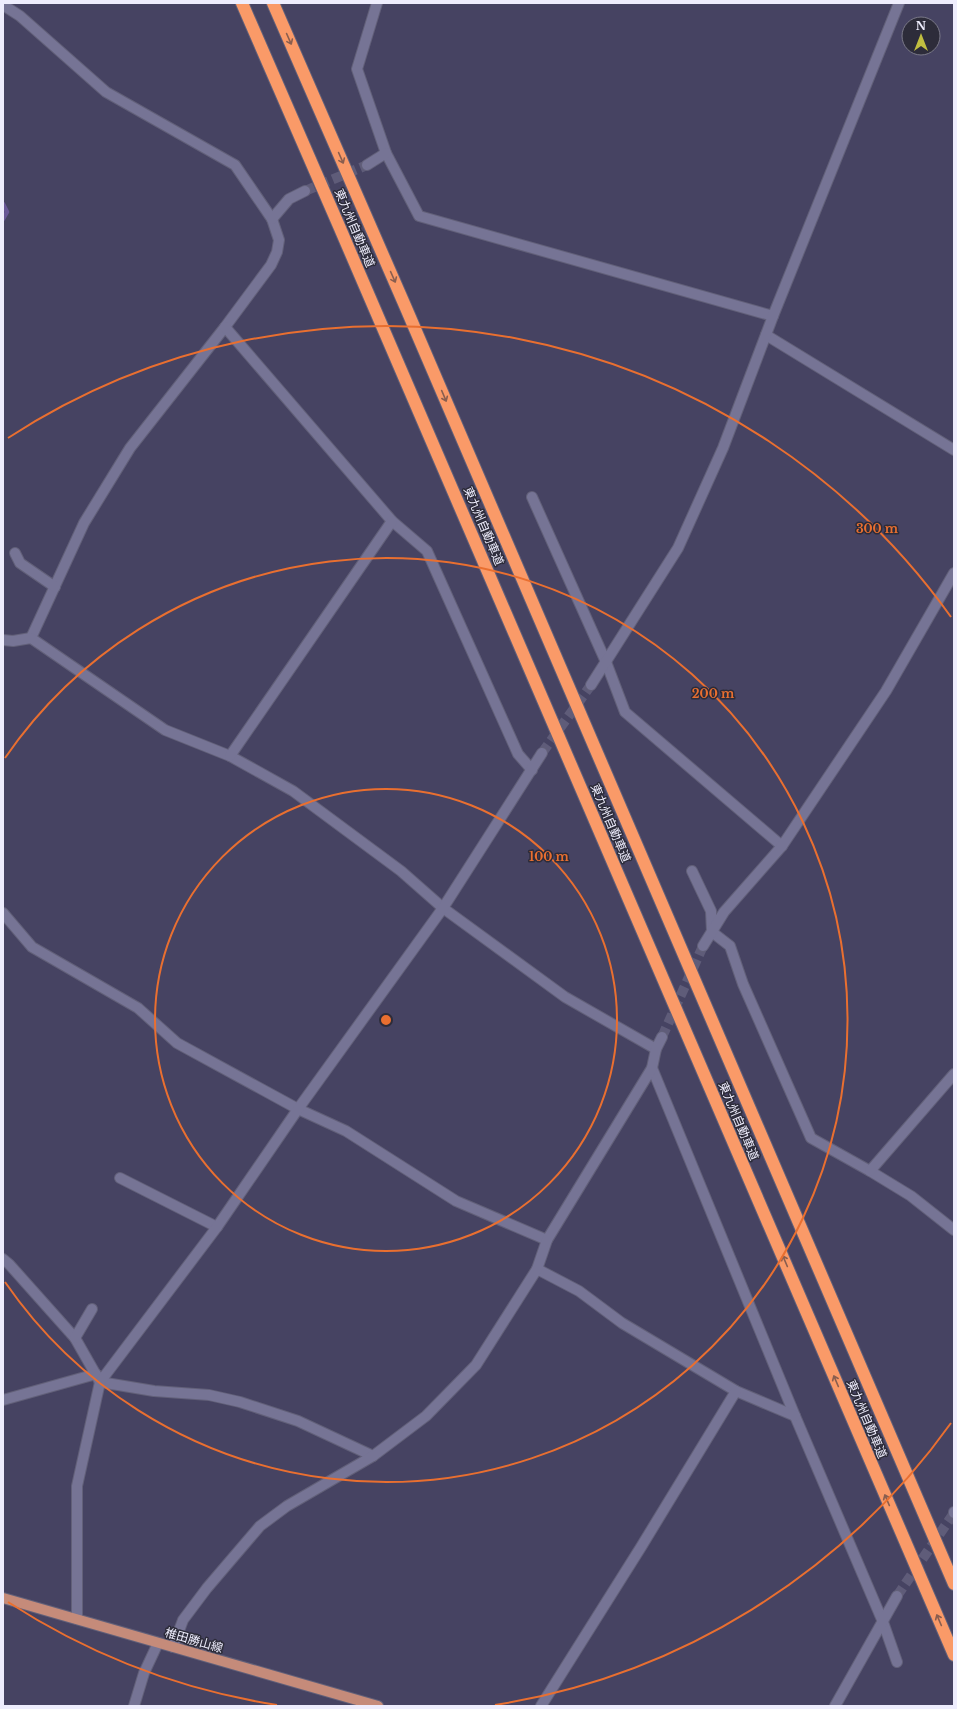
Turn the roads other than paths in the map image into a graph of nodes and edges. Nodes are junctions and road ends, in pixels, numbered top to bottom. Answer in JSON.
{"nodes":[{"id":1,"x":242,"y":3,"type":"edge"},
{"id":2,"x":273,"y":3,"type":"edge"},
{"id":3,"x":376,"y":3,"type":"edge"},
{"id":4,"x":899,"y":3,"type":"edge"},
{"id":5,"x":3,"y":6,"type":"edge"},
{"id":6,"x":386,"y":153,"type":"junction"},
{"id":7,"x":367,"y":165,"type":"tunnel mouth"},
{"id":8,"x":305,"y":191,"type":"tunnel mouth"},
{"id":9,"x":272,"y":219,"type":"junction"},
{"id":10,"x":773,"y":316,"type":"junction"},
{"id":11,"x":225,"y":327,"type":"junction"},
{"id":12,"x":766,"y":335,"type":"junction"},
{"id":13,"x":954,"y":450,"type":"edge"},
{"id":14,"x":532,"y":497,"type":"dead end"},
{"id":15,"x":392,"y":521,"type":"junction"},
{"id":16,"x":15,"y":553,"type":"dead end"},
{"id":17,"x":954,"y":573,"type":"edge"},
{"id":18,"x":55,"y":587,"type":"junction"},
{"id":19,"x":31,"y":638,"type":"junction"},
{"id":20,"x":3,"y":640,"type":"edge"},
{"id":21,"x":606,"y":662,"type":"junction"},
{"id":22,"x":591,"y":685,"type":"tunnel mouth"},
{"id":23,"x":542,"y":753,"type":"tunnel mouth"},
{"id":24,"x":230,"y":756,"type":"junction"},
{"id":25,"x":532,"y":770,"type":"junction"},
{"id":26,"x":782,"y":846,"type":"junction"},
{"id":27,"x":692,"y":871,"type":"dead end"},
{"id":28,"x":443,"y":908,"type":"junction"},
{"id":29,"x":3,"y":913,"type":"edge"},
{"id":30,"x":712,"y":932,"type":"junction"},
{"id":31,"x":703,"y":946,"type":"tunnel mouth"},
{"id":32,"x":662,"y":1037,"type":"tunnel mouth"},
{"id":33,"x":656,"y":1049,"type":"junction"},
{"id":34,"x":652,"y":1068,"type":"junction"},
{"id":35,"x":954,"y":1074,"type":"edge"},
{"id":36,"x":298,"y":1109,"type":"junction"},
{"id":37,"x":870,"y":1170,"type":"junction"},
{"id":38,"x":120,"y":1178,"type":"dead end"},
{"id":39,"x":217,"y":1228,"type":"junction"},
{"id":40,"x":954,"y":1230,"type":"edge"},
{"id":41,"x":547,"y":1240,"type":"junction"},
{"id":42,"x":3,"y":1259,"type":"edge"},
{"id":43,"x":537,"y":1269,"type":"junction"},
{"id":44,"x":92,"y":1309,"type":"dead end"},
{"id":45,"x":75,"y":1338,"type":"junction"},
{"id":46,"x":98,"y":1378,"type":"junction"},
{"id":47,"x":736,"y":1391,"type":"junction"},
{"id":48,"x":3,"y":1400,"type":"edge"},
{"id":49,"x":795,"y":1416,"type":"junction"},
{"id":50,"x":373,"y":1456,"type":"junction"},
{"id":51,"x":954,"y":1584,"type":"edge"},
{"id":52,"x":897,"y":1596,"type":"tunnel mouth"},
{"id":53,"x":3,"y":1598,"type":"edge"},
{"id":54,"x":77,"y":1618,"type":"junction"},
{"id":55,"x":883,"y":1622,"type":"junction"},
{"id":56,"x":158,"y":1643,"type":"junction"},
{"id":57,"x":173,"y":1647,"type":"junction"},
{"id":58,"x":954,"y":1656,"type":"edge"},
{"id":59,"x":897,"y":1662,"type":"dead end"},
{"id":60,"x":134,"y":1706,"type":"edge"},
{"id":61,"x":378,"y":1706,"type":"edge"},
{"id":62,"x":541,"y":1706,"type":"edge"},
{"id":63,"x":836,"y":1706,"type":"edge"}],
"edges":[{"from":58,"to":1,"type":"highway","name":"東九州自動車道","one_way":true},
{"from":2,"to":51,"type":"highway","name":"東九州自動車道","one_way":true},
{"from":3,"to":6,"type":"street"},
{"from":4,"to":10,"type":"street"},
{"from":5,"to":9,"type":"street"},
{"from":6,"to":7,"type":"street"},
{"from":6,"to":10,"type":"street"},
{"from":8,"to":9,"type":"street"},
{"from":9,"to":11,"type":"street"},
{"from":10,"to":12,"type":"street"},
{"from":11,"to":15,"type":"street"},
{"from":11,"to":18,"type":"street"},
{"from":12,"to":13,"type":"street"},
{"from":12,"to":21,"type":"street"},
{"from":14,"to":21,"type":"street"},
{"from":15,"to":24,"type":"street"},
{"from":15,"to":25,"type":"street"},
{"from":16,"to":18,"type":"street"},
{"from":17,"to":26,"type":"street"},
{"from":18,"to":19,"type":"street"},
{"from":19,"to":20,"type":"street"},
{"from":19,"to":24,"type":"street"},
{"from":21,"to":22,"type":"street"},
{"from":21,"to":26,"type":"street"},
{"from":23,"to":25,"type":"street"},
{"from":24,"to":28,"type":"street"},
{"from":25,"to":28,"type":"street"},
{"from":26,"to":30,"type":"street"},
{"from":27,"to":30,"type":"street"},
{"from":28,"to":33,"type":"street"},
{"from":28,"to":36,"type":"street"},
{"from":29,"to":36,"type":"street"},
{"from":30,"to":31,"type":"street"},
{"from":30,"to":37,"type":"street"},
{"from":32,"to":33,"type":"street"},
{"from":33,"to":34,"type":"street"},
{"from":34,"to":41,"type":"street"},
{"from":34,"to":49,"type":"street"},
{"from":35,"to":37,"type":"street"},
{"from":36,"to":39,"type":"street"},
{"from":36,"to":41,"type":"street"},
{"from":37,"to":40,"type":"street"},
{"from":38,"to":39,"type":"street"},
{"from":39,"to":46,"type":"street"},
{"from":41,"to":43,"type":"street"},
{"from":42,"to":45,"type":"street"},
{"from":43,"to":47,"type":"street"},
{"from":43,"to":50,"type":"street"},
{"from":44,"to":45,"type":"street"},
{"from":45,"to":46,"type":"street"},
{"from":46,"to":48,"type":"street"},
{"from":46,"to":50,"type":"street"},
{"from":46,"to":54,"type":"street"},
{"from":47,"to":49,"type":"street"},
{"from":47,"to":62,"type":"street"},
{"from":49,"to":55,"type":"street"},
{"from":50,"to":57,"type":"street"},
{"from":52,"to":55,"type":"street"},
{"from":53,"to":54,"type":"main road","name":"椎田勝山線"},
{"from":54,"to":56,"type":"main road","name":"椎田勝山線"},
{"from":55,"to":59,"type":"street"},
{"from":55,"to":63,"type":"street"},
{"from":56,"to":57,"type":"main road","name":"椎田勝山線"},
{"from":56,"to":60,"type":"street"},
{"from":57,"to":61,"type":"main road","name":"椎田勝山線"}]}
